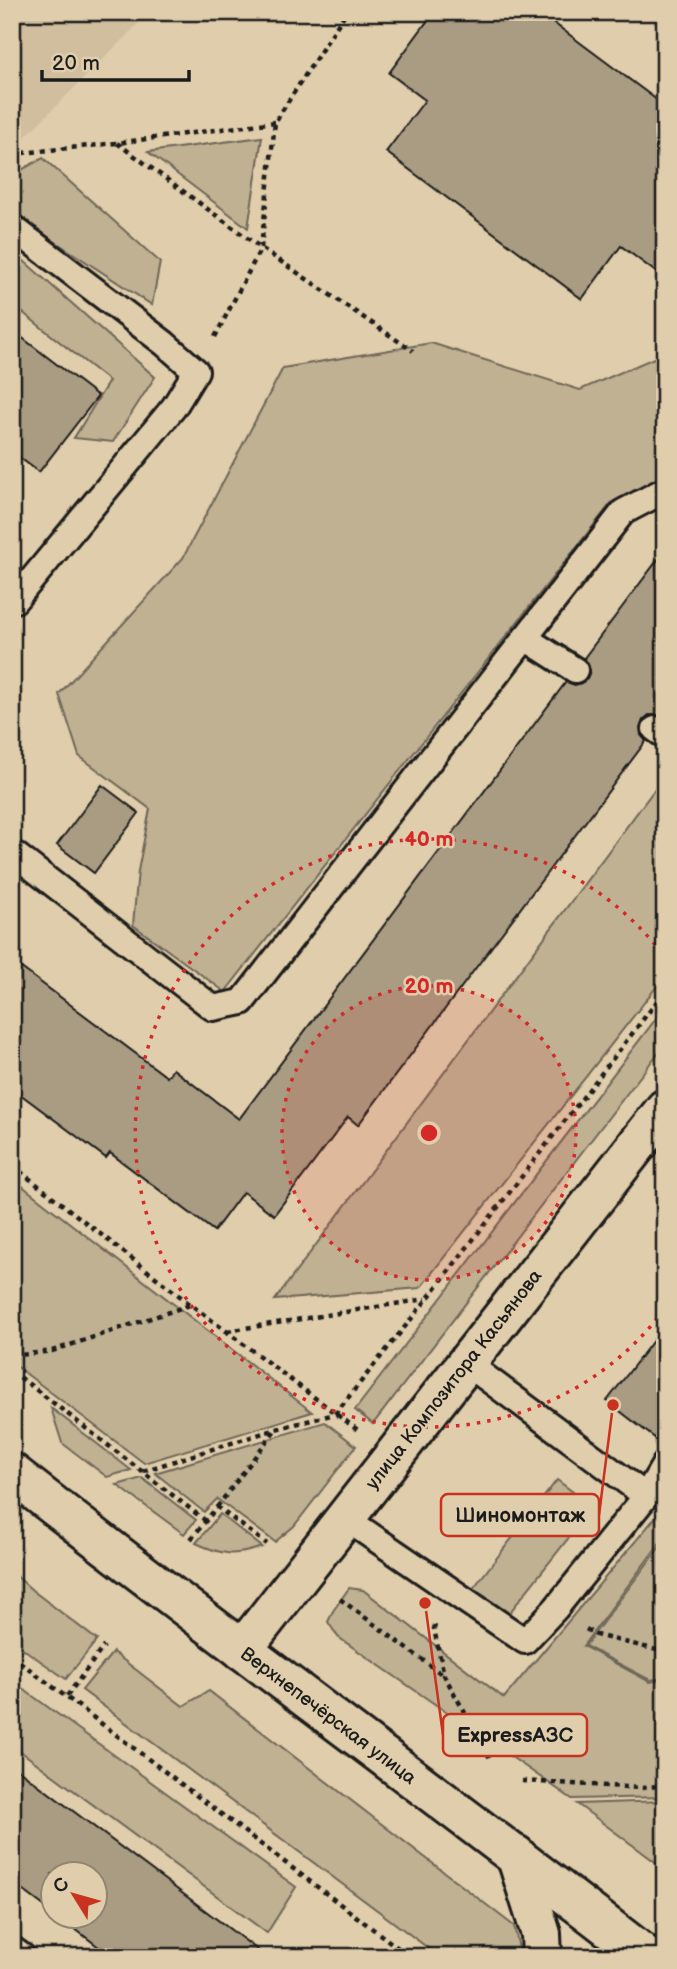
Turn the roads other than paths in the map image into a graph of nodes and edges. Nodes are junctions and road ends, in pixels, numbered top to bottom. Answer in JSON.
{"nodes":[{"id":1,"x":12,"y":227,"type":"edge"},
{"id":2,"x":665,"y":490,"type":"edge"},
{"id":3,"x":13,"y":602,"type":"edge"},
{"id":4,"x":525,"y":638,"type":"junction"},
{"id":5,"x":575,"y":670,"type":"dead end"},
{"id":6,"x":12,"y":852,"type":"edge"},
{"id":7,"x":665,"y":1109,"type":"edge"},
{"id":8,"x":466,"y":1362,"type":"junction"},
{"id":9,"x":665,"y":1464,"type":"edge"},
{"id":10,"x":12,"y":1473,"type":"edge"},
{"id":11,"x":646,"y":1496,"type":"junction"},
{"id":12,"x":345,"y":1518,"type":"junction"},
{"id":13,"x":242,"y":1650,"type":"junction"},
{"id":14,"x":516,"y":1855,"type":"junction"},
{"id":15,"x":12,"y":1949,"type":"edge"},
{"id":16,"x":23,"y":1957,"type":"edge"},
{"id":17,"x":542,"y":1957,"type":"edge"},
{"id":18,"x":647,"y":1957,"type":"edge"}],
"edges":[{"from":1,"to":3,"type":"lane"},
{"from":2,"to":4,"type":"lane"},
{"from":4,"to":5,"type":"lane"},
{"from":4,"to":6,"type":"lane"},
{"from":7,"to":8,"type":"street","name":"улица Композитора Касьянова"},
{"from":8,"to":11,"type":"lane"},
{"from":8,"to":12,"type":"street","name":"улица Композитора Касьянова"},
{"from":9,"to":11,"type":"lane"},
{"from":10,"to":13,"type":"street","name":"Верхнепечёрская улица"},
{"from":11,"to":12,"type":"lane"},
{"from":12,"to":13,"type":"street","name":"улица Композитора Касьянова"},
{"from":13,"to":14,"type":"street","name":"Верхнепечёрская улица"},
{"from":14,"to":17,"type":"street"},
{"from":14,"to":18,"type":"street","name":"Верхнепечёрская улица"},
{"from":15,"to":16,"type":"lane"}]}
